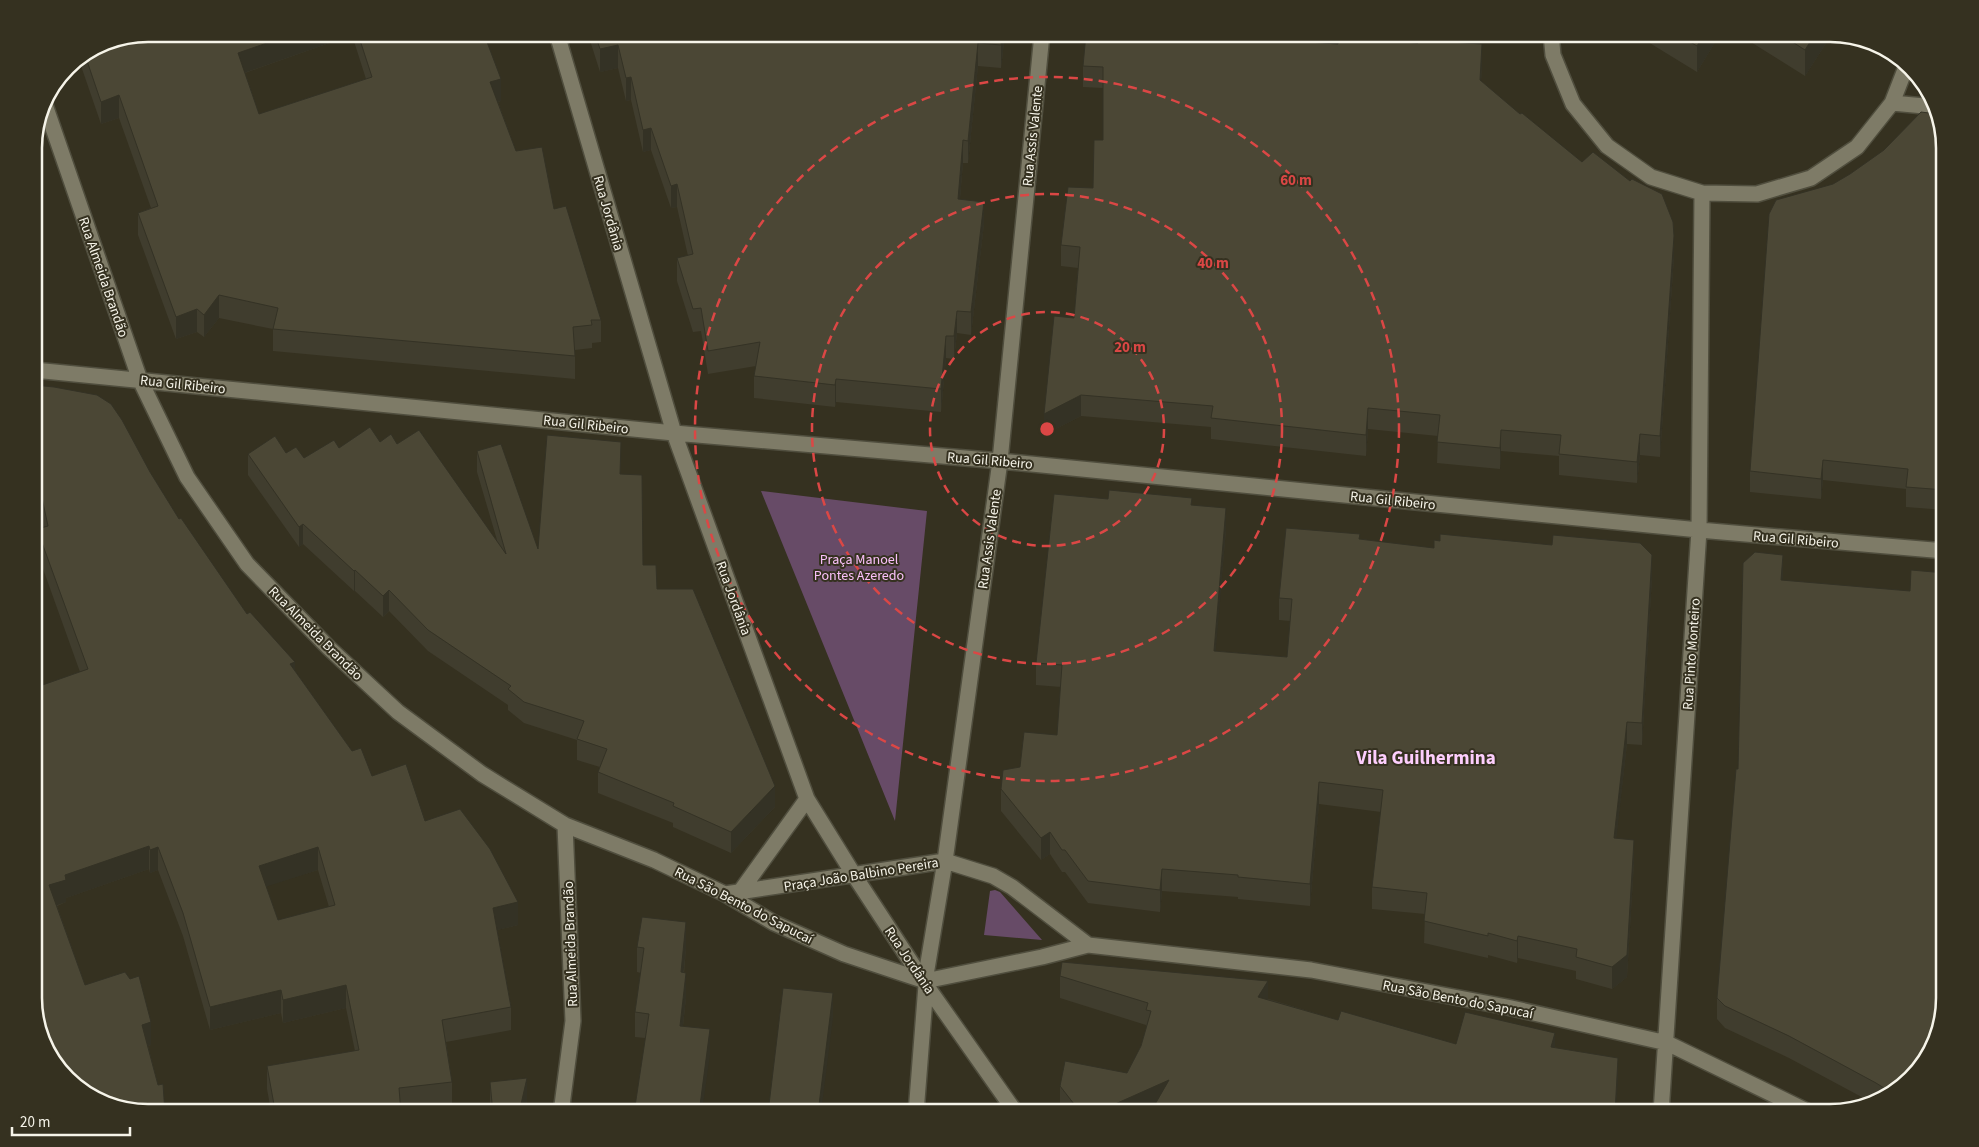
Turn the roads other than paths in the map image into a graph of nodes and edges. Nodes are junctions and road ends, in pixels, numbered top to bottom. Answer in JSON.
{"nodes":[{"id":1,"x":558,"y":42,"type":"edge"},
{"id":2,"x":1041,"y":42,"type":"edge"},
{"id":3,"x":1552,"y":42,"type":"edge"},
{"id":4,"x":1904,"y":73,"type":"edge"},
{"id":5,"x":1892,"y":103,"type":"junction"},
{"id":6,"x":1928,"y":106,"type":"edge"},
{"id":7,"x":48,"y":114,"type":"edge"},
{"id":8,"x":1702,"y":193,"type":"junction"},
{"id":9,"x":43,"y":371,"type":"edge"},
{"id":10,"x":140,"y":380,"type":"junction"},
{"id":11,"x":674,"y":433,"type":"junction"},
{"id":12,"x":1000,"y":461,"type":"junction"},
{"id":13,"x":1699,"y":530,"type":"junction"},
{"id":14,"x":1936,"y":551,"type":"edge"},
{"id":15,"x":807,"y":799,"type":"junction"},
{"id":16,"x":565,"y":825,"type":"junction"},
{"id":17,"x":945,"y":861,"type":"junction"},
{"id":18,"x":854,"y":874,"type":"junction"},
{"id":19,"x":740,"y":892,"type":"junction"},
{"id":20,"x":725,"y":894,"type":"junction"},
{"id":21,"x":1088,"y":945,"type":"junction"},
{"id":22,"x":925,"y":983,"type":"junction"},
{"id":23,"x":1667,"y":1043,"type":"junction"},
{"id":24,"x":562,"y":1104,"type":"edge"},
{"id":25,"x":917,"y":1104,"type":"edge"},
{"id":26,"x":1010,"y":1104,"type":"edge"},
{"id":27,"x":1662,"y":1104,"type":"edge"},
{"id":28,"x":1792,"y":1104,"type":"edge"}],
"edges":[{"from":1,"to":11,"type":"street","name":"Rua Jordânia"},
{"from":2,"to":12,"type":"street","name":"Rua Assis Valente"},
{"from":3,"to":8,"type":"street"},
{"from":4,"to":5,"type":"street"},
{"from":5,"to":6,"type":"street"},
{"from":5,"to":8,"type":"street"},
{"from":7,"to":10,"type":"street","name":"Rua Almeida Brandão"},
{"from":8,"to":13,"type":"street","name":"Rua Pinto Monteiro"},
{"from":9,"to":10,"type":"street","name":"Rua Gil Ribeiro"},
{"from":10,"to":11,"type":"street","name":"Rua Gil Ribeiro"},
{"from":10,"to":16,"type":"street","name":"Rua Almeida Brandão"},
{"from":11,"to":12,"type":"street","name":"Rua Gil Ribeiro"},
{"from":11,"to":15,"type":"street","name":"Rua Jordânia"},
{"from":12,"to":13,"type":"street","name":"Rua Gil Ribeiro"},
{"from":12,"to":17,"type":"street","name":"Rua Assis Valente"},
{"from":13,"to":14,"type":"street","name":"Rua Gil Ribeiro"},
{"from":13,"to":23,"type":"street","name":"Rua Pinto Monteiro"},
{"from":15,"to":18,"type":"street","name":"Rua Jordânia"},
{"from":15,"to":19,"type":"street"},
{"from":16,"to":20,"type":"street","name":"Rua São Bento do Sapucaí"},
{"from":16,"to":24,"type":"street","name":"Rua Almeida Brandão"},
{"from":17,"to":18,"type":"street","name":"Praça João Balbino Pereira"},
{"from":17,"to":21,"type":"street","name":"Praça João Balbino Pereira"},
{"from":17,"to":22,"type":"street","name":"Rua Assis Valente"},
{"from":18,"to":19,"type":"street","name":"Praça João Balbino Pereira"},
{"from":18,"to":22,"type":"street","name":"Rua Jordânia"},
{"from":19,"to":20,"type":"street","name":"Praça João Balbino Pereira"},
{"from":20,"to":22,"type":"street","name":"Rua São Bento do Sapucaí"},
{"from":21,"to":22,"type":"street"},
{"from":21,"to":23,"type":"street","name":"Rua São Bento do Sapucaí"},
{"from":22,"to":25,"type":"street","name":"Rua Assis Valente"},
{"from":22,"to":26,"type":"street","name":"Rua Jordânia"},
{"from":23,"to":27,"type":"street","name":"Rua Pinto Monteiro"},
{"from":23,"to":28,"type":"street","name":"Rua São Bento do Sapucaí"}]}
